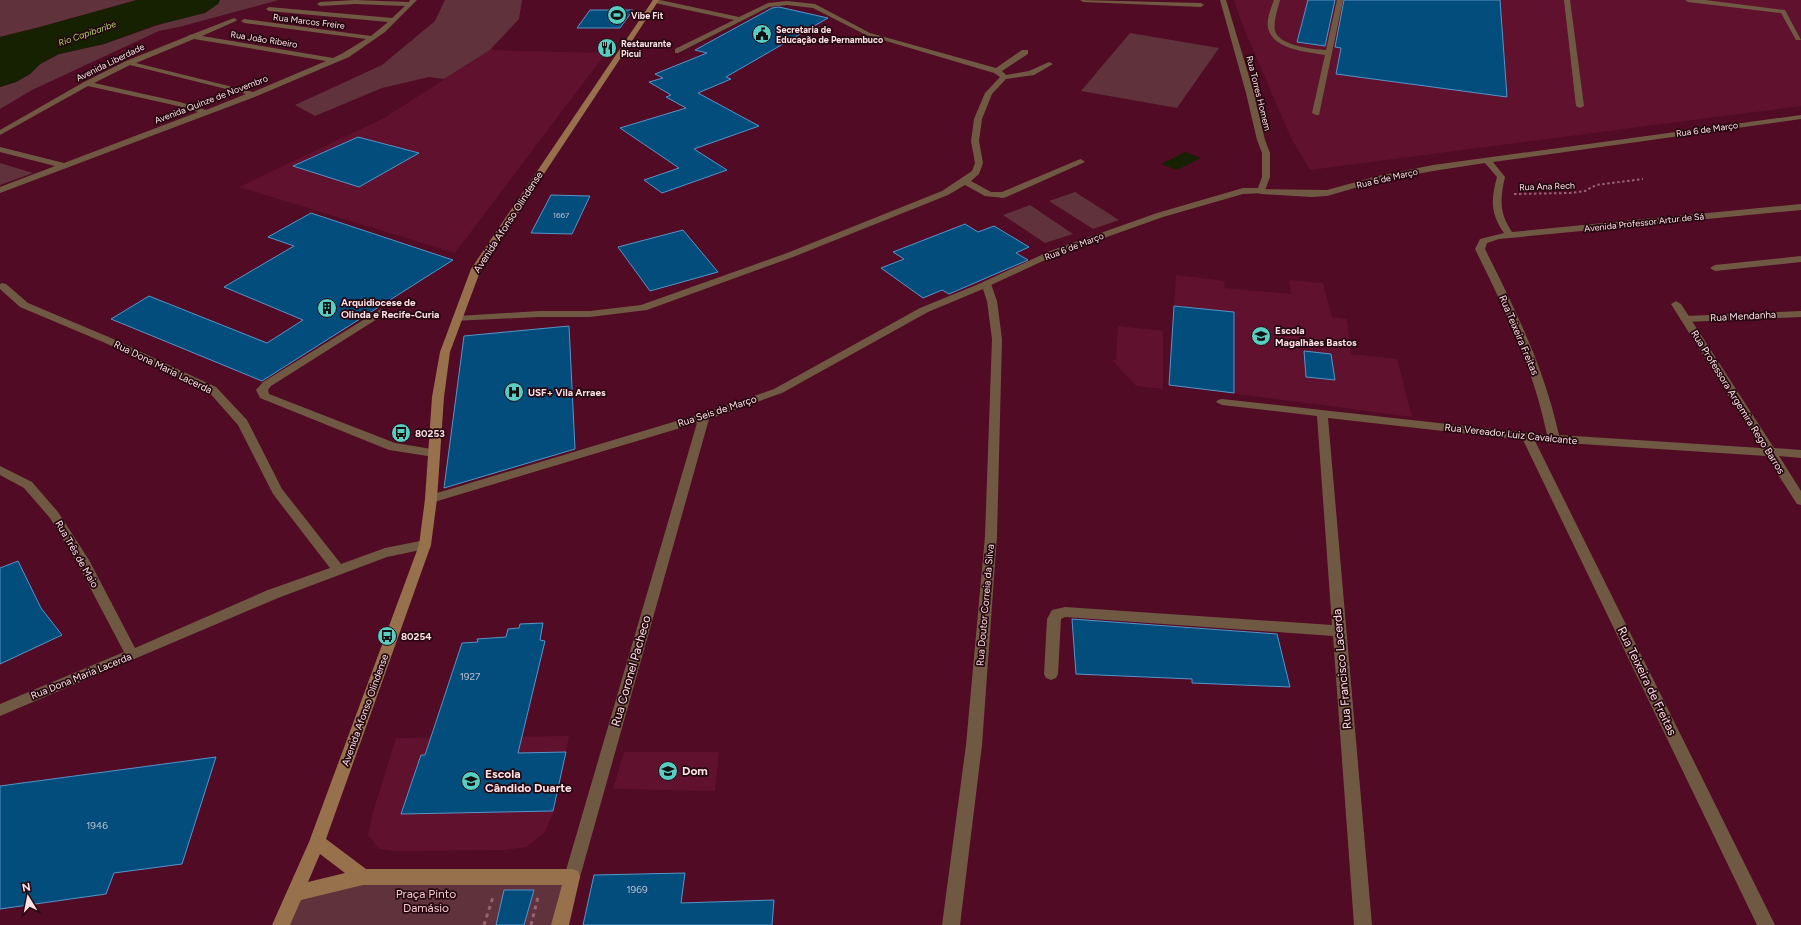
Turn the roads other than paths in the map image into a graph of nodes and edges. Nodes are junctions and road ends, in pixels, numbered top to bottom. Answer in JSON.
{"nodes":[{"id":1,"x":1083,"y":0,"type":"edge"},
{"id":2,"x":1223,"y":0,"type":"edge"},
{"id":3,"x":1277,"y":0,"type":"edge"},
{"id":4,"x":1340,"y":0,"type":"edge"},
{"id":5,"x":1567,"y":0,"type":"edge"},
{"id":6,"x":1688,"y":0,"type":"edge"},
{"id":7,"x":656,"y":1,"type":"edge"},
{"id":8,"x":412,"y":2,"type":"edge"},
{"id":9,"x":320,"y":4,"type":"dead end"},
{"id":10,"x":1201,"y":5,"type":"dead end"},
{"id":11,"x":269,"y":9,"type":"dead end"},
{"id":12,"x":740,"y":19,"type":"junction"},
{"id":13,"x":234,"y":20,"type":"dead end"},
{"id":14,"x":394,"y":20,"type":"junction"},
{"id":15,"x":244,"y":21,"type":"dead end"},
{"id":16,"x":191,"y":36,"type":"junction"},
{"id":17,"x":371,"y":38,"type":"junction"},
{"id":18,"x":1798,"y":39,"type":"dead end"},
{"id":19,"x":678,"y":51,"type":"dead end"},
{"id":20,"x":1025,"y":52,"type":"dead end"},
{"id":21,"x":1329,"y":53,"type":"junction"},
{"id":22,"x":334,"y":60,"type":"junction"},
{"id":23,"x":129,"y":63,"type":"junction"},
{"id":24,"x":1048,"y":64,"type":"dead end"},
{"id":25,"x":1000,"y":74,"type":"junction"},
{"id":26,"x":87,"y":84,"type":"junction"},
{"id":27,"x":254,"y":94,"type":"junction"},
{"id":28,"x":1580,"y":106,"type":"dead end"},
{"id":29,"x":205,"y":112,"type":"junction"},
{"id":30,"x":1316,"y":113,"type":"dead end"},
{"id":31,"x":1801,"y":117,"type":"edge"},
{"id":32,"x":0,"y":133,"type":"edge"},
{"id":33,"x":0,"y":149,"type":"edge"},
{"id":34,"x":1488,"y":161,"type":"junction"},
{"id":35,"x":1081,"y":162,"type":"dead end"},
{"id":36,"x":65,"y":166,"type":"junction"},
{"id":37,"x":965,"y":181,"type":"junction"},
{"id":38,"x":0,"y":190,"type":"edge"},
{"id":39,"x":1261,"y":190,"type":"junction"},
{"id":40,"x":1801,"y":207,"type":"edge"},
{"id":41,"x":1510,"y":235,"type":"junction"},
{"id":42,"x":1488,"y":238,"type":"joint"},
{"id":43,"x":1801,"y":259,"type":"edge"},
{"id":44,"x":1714,"y":268,"type":"dead end"},
{"id":45,"x":986,"y":284,"type":"junction"},
{"id":46,"x":2,"y":286,"type":"dead end"},
{"id":47,"x":1676,"y":304,"type":"dead end"},
{"id":48,"x":381,"y":312,"type":"dead end"},
{"id":49,"x":1801,"y":314,"type":"edge"},
{"id":50,"x":1685,"y":318,"type":"junction"},
{"id":51,"x":457,"y":319,"type":"junction"},
{"id":52,"x":1222,"y":402,"type":"dead end"},
{"id":53,"x":1322,"y":413,"type":"junction"},
{"id":54,"x":704,"y":417,"type":"junction"},
{"id":55,"x":1527,"y":437,"type":"junction"},
{"id":56,"x":1554,"y":439,"type":"junction"},
{"id":57,"x":1769,"y":452,"type":"junction"},
{"id":58,"x":434,"y":453,"type":"junction"},
{"id":59,"x":1801,"y":454,"type":"edge"},
{"id":60,"x":0,"y":470,"type":"edge"},
{"id":61,"x":431,"y":499,"type":"junction"},
{"id":62,"x":1801,"y":501,"type":"edge"},
{"id":63,"x":425,"y":545,"type":"junction"},
{"id":64,"x":339,"y":570,"type":"junction"},
{"id":65,"x":1339,"y":631,"type":"junction"},
{"id":66,"x":132,"y":656,"type":"junction"},
{"id":67,"x":1051,"y":674,"type":"dead end"},
{"id":68,"x":0,"y":710,"type":"edge"},
{"id":69,"x":317,"y":842,"type":"junction"},
{"id":70,"x":362,"y":877,"type":"junction"},
{"id":71,"x":572,"y":877,"type":"junction"},
{"id":72,"x":295,"y":893,"type":"junction"},
{"id":73,"x":281,"y":925,"type":"edge"},
{"id":74,"x":560,"y":925,"type":"edge"},
{"id":75,"x":951,"y":925,"type":"edge"},
{"id":76,"x":1363,"y":925,"type":"edge"},
{"id":77,"x":1766,"y":925,"type":"edge"}],
"edges":[{"from":1,"to":10,"type":"street"},
{"from":2,"to":39,"type":"street","name":"Rua Torres Homem"},
{"from":3,"to":21,"type":"street"},
{"from":4,"to":21,"type":"street"},
{"from":5,"to":28,"type":"street"},
{"from":6,"to":18,"type":"street"},
{"from":7,"to":12,"type":"street"},
{"from":7,"to":51,"type":"main road","name":"Avenida Afonso Olindense"},
{"from":8,"to":9,"type":"street"},
{"from":8,"to":14,"type":"street","name":"Avenida Quinze de Novembro"},
{"from":11,"to":14,"type":"street"},
{"from":12,"to":19,"type":"street"},
{"from":12,"to":25,"type":"street"},
{"from":13,"to":16,"type":"street","name":"Avenida Liberdade"},
{"from":14,"to":17,"type":"street","name":"Avenida Quinze de Novembro"},
{"from":15,"to":17,"type":"street","name":"Rua Marcos Freire"},
{"from":16,"to":22,"type":"street","name":"Rua João Ribeiro"},
{"from":16,"to":23,"type":"street","name":"Avenida Liberdade"},
{"from":17,"to":22,"type":"street","name":"Avenida Quinze de Novembro"},
{"from":20,"to":25,"type":"street"},
{"from":21,"to":30,"type":"street"},
{"from":22,"to":27,"type":"street","name":"Avenida Quinze de Novembro"},
{"from":23,"to":26,"type":"street","name":"Avenida Liberdade"},
{"from":23,"to":27,"type":"street"},
{"from":24,"to":25,"type":"street"},
{"from":25,"to":37,"type":"street"},
{"from":26,"to":29,"type":"street"},
{"from":26,"to":32,"type":"street","name":"Avenida Liberdade"},
{"from":27,"to":29,"type":"street","name":"Avenida Quinze de Novembro"},
{"from":29,"to":36,"type":"street","name":"Avenida Quinze de Novembro"},
{"from":31,"to":34,"type":"street","name":"Rua 6 de Março"},
{"from":33,"to":36,"type":"street"},
{"from":34,"to":39,"type":"street","name":"Rua 6 de Março"},
{"from":34,"to":41,"type":"street"},
{"from":35,"to":37,"type":"street"},
{"from":36,"to":38,"type":"street","name":"Avenida Quinze de Novembro"},
{"from":37,"to":51,"type":"street"},
{"from":39,"to":45,"type":"street","name":"Rua 6 de Março"},
{"from":40,"to":41,"type":"street","name":"Avenida Professor Artur de Sá"},
{"from":41,"to":42,"type":"street","name":"Avenida Professor Artur de Sá"},
{"from":42,"to":56,"type":"street","name":"Rua Teixeira Freitas"},
{"from":43,"to":44,"type":"street"},
{"from":45,"to":54,"type":"street","name":"Rua Seis de Março"},
{"from":45,"to":75,"type":"street","name":"Rua Doutor Correia da Silva"},
{"from":46,"to":64,"type":"street","name":"Rua Dona Maria Lacerda"},
{"from":47,"to":50,"type":"street","name":"Rua Professora Argemira Rego Barros"},
{"from":48,"to":58,"type":"street"},
{"from":49,"to":50,"type":"street","name":"Rua Mendanha"},
{"from":50,"to":57,"type":"street","name":"Rua Professora Argemira Rego Barros"},
{"from":51,"to":58,"type":"main road","name":"Avenida Afonso Olindense"},
{"from":52,"to":53,"type":"street","name":"Rua Vereador Luiz Cavalcante"},
{"from":53,"to":55,"type":"street","name":"Rua Vereador Luiz Cavalcante"},
{"from":53,"to":65,"type":"street","name":"Rua Francisco Lacerda"},
{"from":54,"to":61,"type":"street","name":"Rua Seis de Março"},
{"from":54,"to":71,"type":"street","name":"Rua Coronel Pacheco"},
{"from":55,"to":56,"type":"street","name":"Rua Vereador Luiz Cavalcante"},
{"from":55,"to":77,"type":"street","name":"Rua Teixeira de Freitas"},
{"from":56,"to":57,"type":"street","name":"Rua Vereador Luiz Cavalcante"},
{"from":57,"to":59,"type":"street","name":"Rua Vereador Luiz Cavalcante"},
{"from":57,"to":62,"type":"street","name":"Rua Professora Argemira Rego Barros"},
{"from":58,"to":61,"type":"main road","name":"Avenida Afonso Olindense"},
{"from":60,"to":66,"type":"street","name":"Rua Três de Maio"},
{"from":61,"to":63,"type":"main road","name":"Avenida Afonso Olindense"},
{"from":63,"to":64,"type":"street","name":"Rua Dona Maria Lacerda"},
{"from":63,"to":69,"type":"main road","name":"Avenida Afonso Olindense"},
{"from":64,"to":66,"type":"street","name":"Rua Dona Maria Lacerda"},
{"from":65,"to":67,"type":"street"},
{"from":65,"to":76,"type":"street","name":"Rua Francisco Lacerda"},
{"from":66,"to":68,"type":"street","name":"Rua Dona Maria Lacerda"},
{"from":69,"to":70,"type":"main road"},
{"from":69,"to":72,"type":"main road","name":"Avenida Afonso Olindense"},
{"from":70,"to":71,"type":"main road"},
{"from":70,"to":72,"type":"main road"},
{"from":71,"to":74,"type":"main road","name":"Rua Coronel Pacheco"},
{"from":72,"to":73,"type":"main road","name":"Avenida Afonso Olindense"}]}
